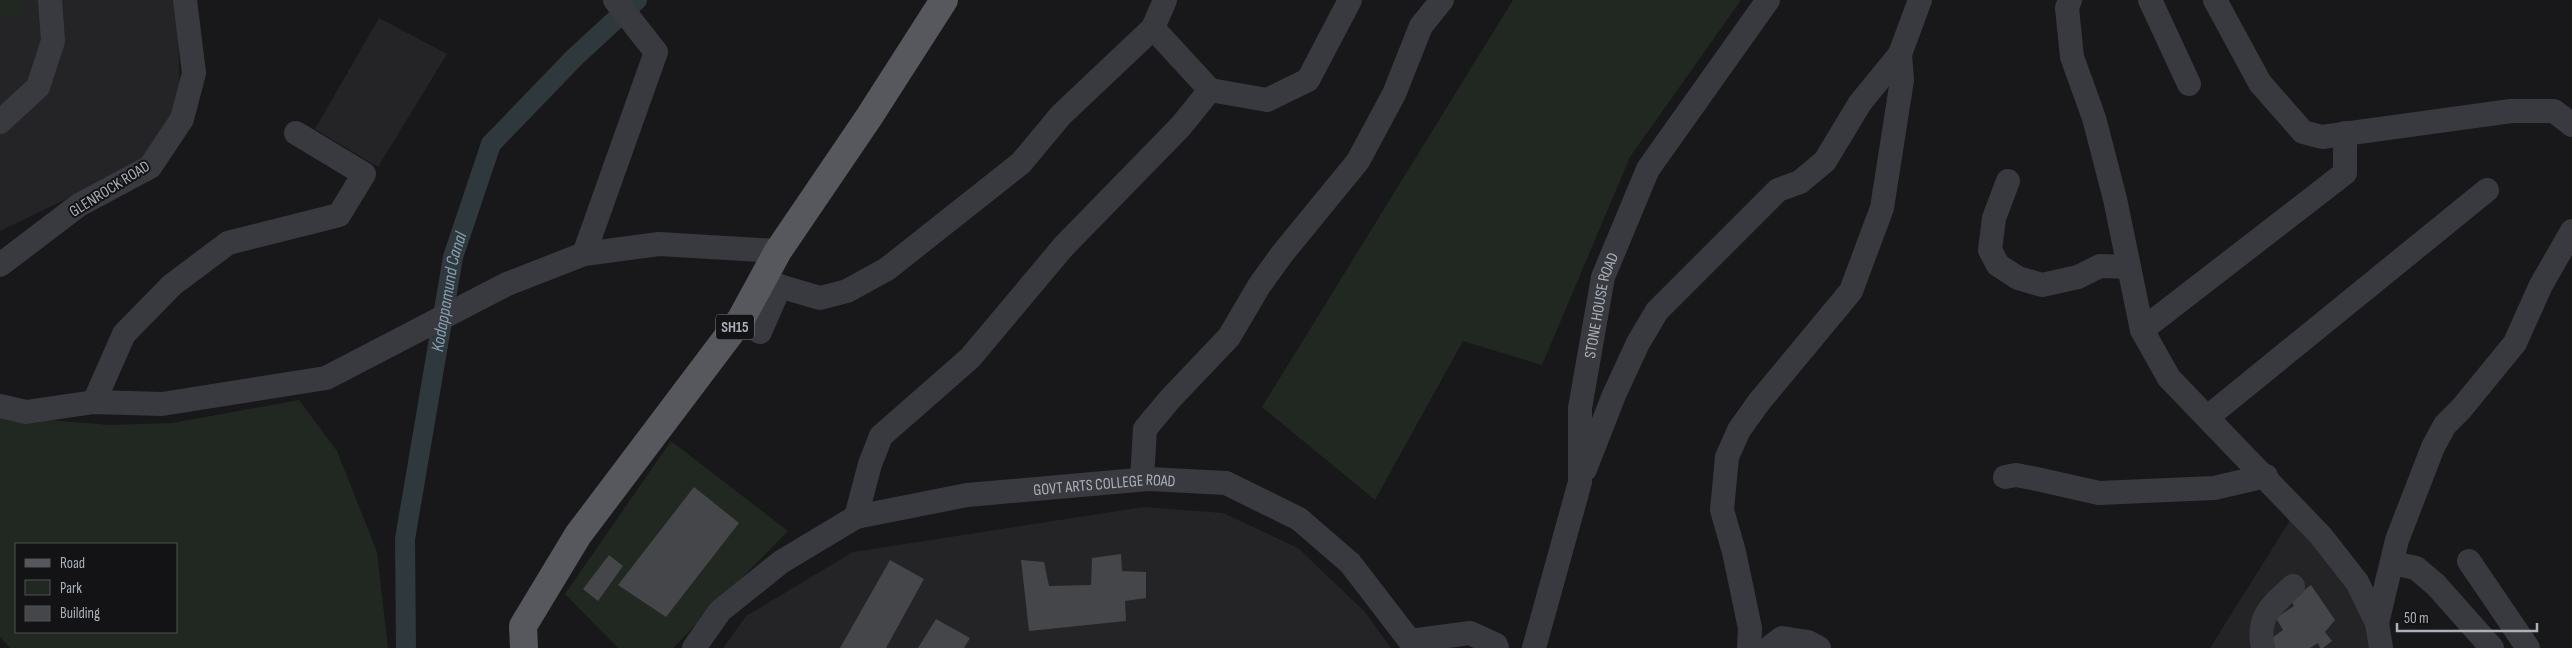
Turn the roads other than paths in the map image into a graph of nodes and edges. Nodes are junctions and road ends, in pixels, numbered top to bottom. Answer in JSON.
{"nodes":[{"id":1,"x":50,"y":0,"type":"edge"},
{"id":2,"x":185,"y":0,"type":"edge"},
{"id":3,"x":615,"y":0,"type":"edge"},
{"id":4,"x":944,"y":0,"type":"edge"},
{"id":5,"x":1165,"y":0,"type":"edge"},
{"id":6,"x":1350,"y":0,"type":"edge"},
{"id":7,"x":1442,"y":0,"type":"edge"},
{"id":8,"x":1768,"y":0,"type":"edge"},
{"id":9,"x":1920,"y":0,"type":"edge"},
{"id":10,"x":2070,"y":0,"type":"edge"},
{"id":11,"x":2150,"y":0,"type":"edge"},
{"id":12,"x":2215,"y":0,"type":"edge"},
{"id":13,"x":1153,"y":28,"type":"junction"},
{"id":14,"x":1900,"y":54,"type":"junction"},
{"id":15,"x":2189,"y":84,"type":"dead end"},
{"id":16,"x":1210,"y":90,"type":"junction"},
{"id":17,"x":0,"y":122,"type":"edge"},
{"id":18,"x":2572,"y":125,"type":"edge"},
{"id":19,"x":296,"y":133,"type":"dead end"},
{"id":20,"x":2345,"y":133,"type":"junction"},
{"id":21,"x":2008,"y":181,"type":"dead end"},
{"id":22,"x":2487,"y":190,"type":"dead end"},
{"id":23,"x":2572,"y":231,"type":"edge"},
{"id":24,"x":778,"y":251,"type":"junction"},
{"id":25,"x":584,"y":254,"type":"junction"},
{"id":26,"x":0,"y":265,"type":"edge"},
{"id":27,"x":2129,"y":267,"type":"junction"},
{"id":28,"x":771,"y":284,"type":"junction"},
{"id":29,"x":2142,"y":330,"type":"junction"},
{"id":30,"x":760,"y":332,"type":"dead end"},
{"id":31,"x":94,"y":402,"type":"junction"},
{"id":32,"x":0,"y":406,"type":"edge"},
{"id":33,"x":2209,"y":416,"type":"junction"},
{"id":34,"x":2266,"y":476,"type":"junction"},
{"id":35,"x":2005,"y":477,"type":"dead end"},
{"id":36,"x":1142,"y":479,"type":"junction"},
{"id":37,"x":1580,"y":482,"type":"junction"},
{"id":38,"x":856,"y":517,"type":"junction"},
{"id":39,"x":2469,"y":561,"type":"dead end"},
{"id":40,"x":2392,"y":563,"type":"junction"},
{"id":41,"x":2293,"y":586,"type":"dead end"},
{"id":42,"x":2377,"y":623,"type":"junction"},
{"id":43,"x":524,"y":648,"type":"edge"},
{"id":44,"x":694,"y":648,"type":"edge"},
{"id":45,"x":1497,"y":648,"type":"edge"},
{"id":46,"x":1534,"y":648,"type":"edge"},
{"id":47,"x":1749,"y":648,"type":"edge"},
{"id":48,"x":1769,"y":648,"type":"edge"},
{"id":49,"x":1818,"y":648,"type":"edge"},
{"id":50,"x":2263,"y":648,"type":"edge"},
{"id":51,"x":2381,"y":648,"type":"edge"},
{"id":52,"x":2492,"y":648,"type":"edge"},
{"id":53,"x":2528,"y":648,"type":"edge"}],
"edges":[{"from":1,"to":17,"type":"street"},
{"from":2,"to":26,"type":"street","name":"GLENROCK ROAD"},
{"from":3,"to":25,"type":"street"},
{"from":4,"to":24,"type":"main road","number":"SH15"},
{"from":5,"to":13,"type":"street"},
{"from":6,"to":16,"type":"street"},
{"from":7,"to":36,"type":"street"},
{"from":8,"to":37,"type":"street","name":"STONE HOUSE ROAD"},
{"from":9,"to":14,"type":"street"},
{"from":10,"to":27,"type":"street"},
{"from":11,"to":15,"type":"street"},
{"from":12,"to":20,"type":"street"},
{"from":13,"to":16,"type":"street"},
{"from":13,"to":28,"type":"street"},
{"from":14,"to":37,"type":"street"},
{"from":14,"to":47,"type":"street"},
{"from":16,"to":38,"type":"street"},
{"from":18,"to":20,"type":"street"},
{"from":19,"to":31,"type":"street"},
{"from":20,"to":29,"type":"street"},
{"from":21,"to":27,"type":"street"},
{"from":22,"to":33,"type":"street"},
{"from":23,"to":40,"type":"street"},
{"from":24,"to":25,"type":"street"},
{"from":24,"to":28,"type":"main road","number":"SH15"},
{"from":25,"to":31,"type":"street"},
{"from":27,"to":29,"type":"street"},
{"from":28,"to":30,"type":"street"},
{"from":28,"to":43,"type":"main road","number":"SH15"},
{"from":29,"to":33,"type":"street"},
{"from":31,"to":32,"type":"street"},
{"from":33,"to":34,"type":"street"},
{"from":34,"to":35,"type":"street"},
{"from":34,"to":42,"type":"street"},
{"from":36,"to":38,"type":"street","name":"GOVT ARTS COLLEGE ROAD"},
{"from":36,"to":45,"type":"street","name":"GOVT ARTS COLLEGE ROAD"},
{"from":37,"to":46,"type":"street","name":"STONE HOUSE ROAD"},
{"from":38,"to":44,"type":"street","name":"GOVT ARTS COLLEGE ROAD"},
{"from":39,"to":53,"type":"street"},
{"from":40,"to":42,"type":"street"},
{"from":40,"to":52,"type":"street"},
{"from":41,"to":50,"type":"street"},
{"from":42,"to":51,"type":"street"},
{"from":48,"to":49,"type":"street"}]}
